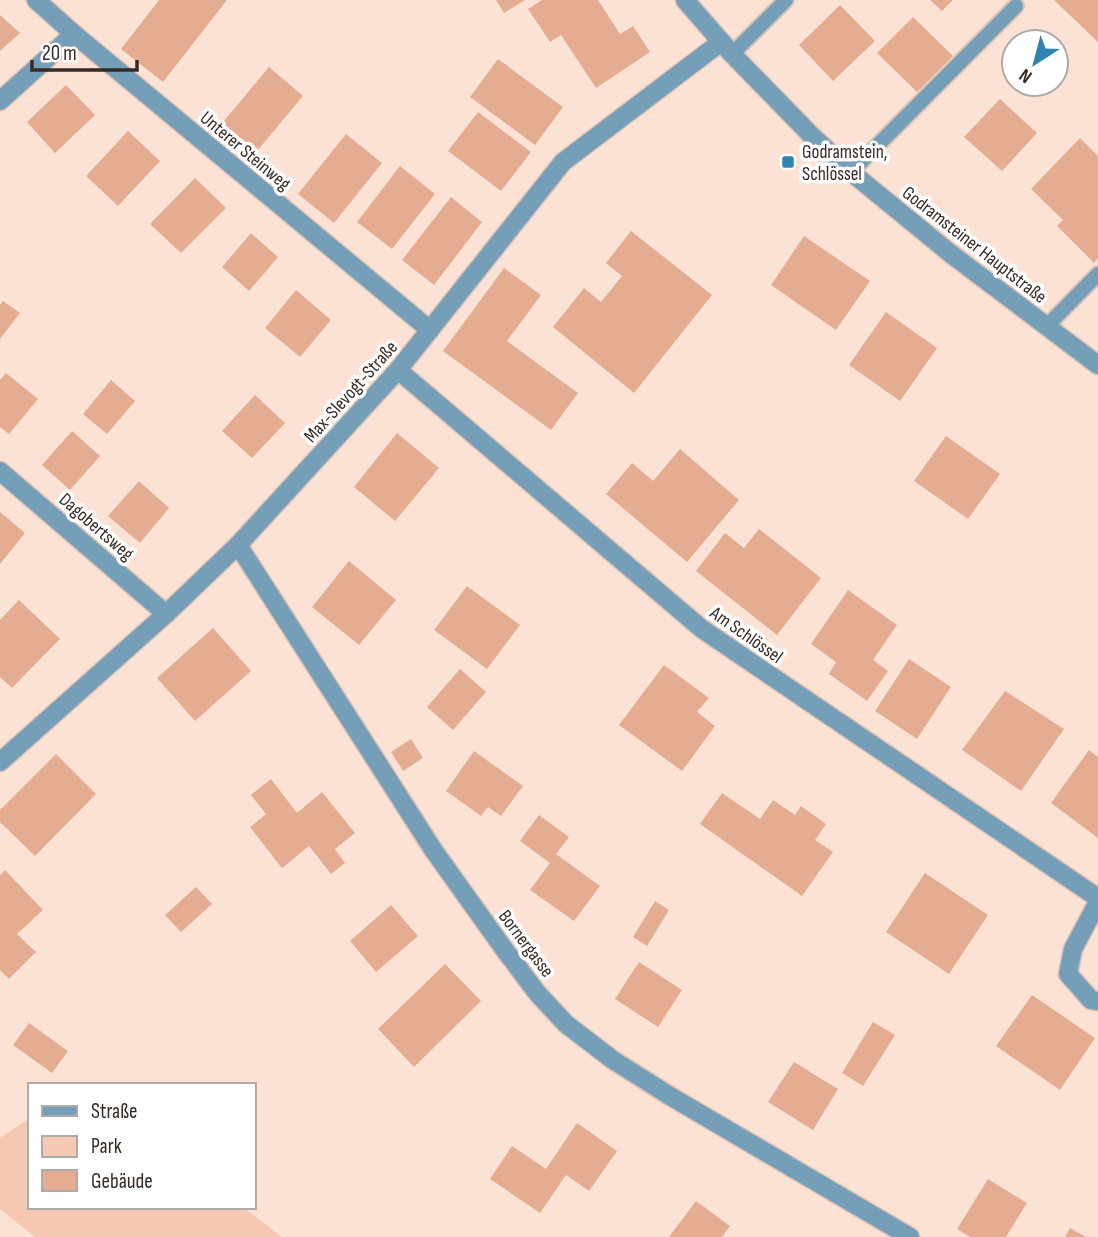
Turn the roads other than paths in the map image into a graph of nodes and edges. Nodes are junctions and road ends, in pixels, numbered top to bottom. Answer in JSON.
{"nodes":[{"id":1,"x":36,"y":0,"type":"edge"},
{"id":2,"x":685,"y":0,"type":"edge"},
{"id":3,"x":786,"y":0,"type":"edge"},
{"id":4,"x":1016,"y":6,"type":"dead end"},
{"id":5,"x":74,"y":34,"type":"junction"},
{"id":6,"x":727,"y":48,"type":"junction"},
{"id":7,"x":0,"y":101,"type":"edge"},
{"id":8,"x":851,"y":172,"type":"junction"},
{"id":9,"x":1098,"y":274,"type":"edge"},
{"id":10,"x":1046,"y":327,"type":"junction"},
{"id":11,"x":430,"y":330,"type":"junction"},
{"id":12,"x":1098,"y":365,"type":"edge"},
{"id":13,"x":398,"y":370,"type":"junction"},
{"id":14,"x":0,"y":471,"type":"edge"},
{"id":15,"x":238,"y":545,"type":"junction"},
{"id":16,"x":166,"y":614,"type":"junction"},
{"id":17,"x":0,"y":762,"type":"edge"},
{"id":18,"x":1098,"y":900,"type":"edge"},
{"id":19,"x":1098,"y":1001,"type":"edge"},
{"id":20,"x":910,"y":1237,"type":"edge"}],
"edges":[{"from":1,"to":5,"type":"street","name":"Unterer Steinweg"},
{"from":2,"to":6,"type":"street","name":"Godramsteiner Hauptstraße"},
{"from":3,"to":6,"type":"lane"},
{"from":4,"to":8,"type":"lane"},
{"from":5,"to":7,"type":"street"},
{"from":5,"to":11,"type":"street","name":"Unterer Steinweg"},
{"from":6,"to":8,"type":"street","name":"Godramsteiner Hauptstraße"},
{"from":6,"to":11,"type":"street","name":"Max-Slevogt-Straße"},
{"from":8,"to":10,"type":"street","name":"Godramsteiner Hauptstraße"},
{"from":9,"to":10,"type":"lane"},
{"from":10,"to":12,"type":"street","name":"Godramsteiner Hauptstraße"},
{"from":11,"to":13,"type":"street","name":"Max-Slevogt-Straße"},
{"from":13,"to":15,"type":"street","name":"Max-Slevogt-Straße"},
{"from":13,"to":18,"type":"street","name":"Am Schlössel"},
{"from":14,"to":16,"type":"street","name":"Dagobertsweg"},
{"from":15,"to":16,"type":"street","name":"Max-Slevogt-Straße"},
{"from":15,"to":20,"type":"street","name":"Bornergasse"},
{"from":16,"to":17,"type":"street","name":"Max-Slevogt-Straße"},
{"from":18,"to":19,"type":"street","name":"Am Schlössel"}]}
